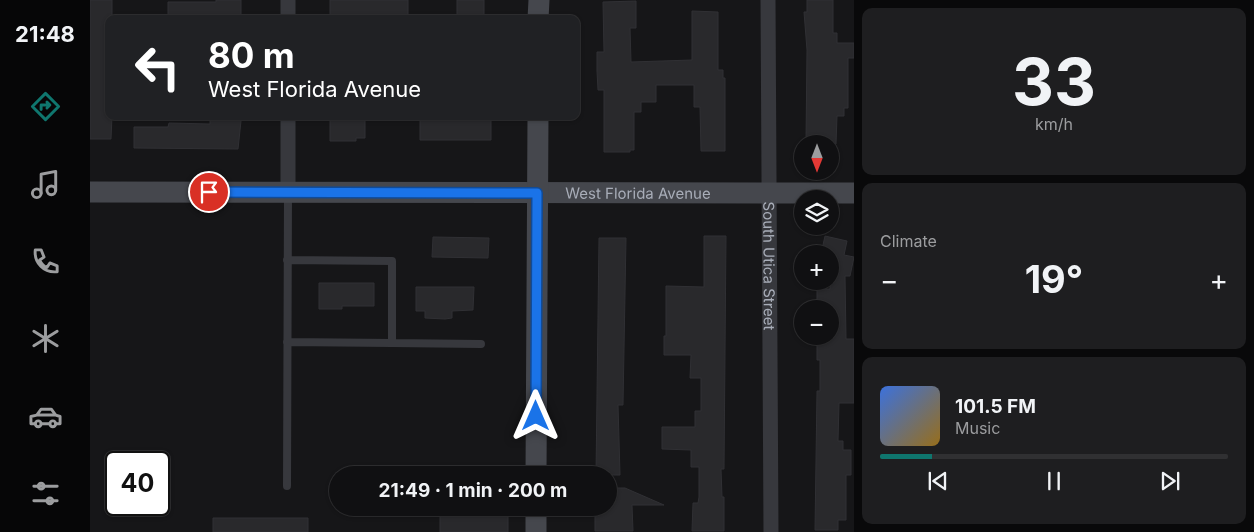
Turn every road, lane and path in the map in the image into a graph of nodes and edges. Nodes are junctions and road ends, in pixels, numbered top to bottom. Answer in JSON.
{"nodes":[{"id":1,"x":288,"y":0,"type":"edge"},
{"id":2,"x":538,"y":0,"type":"edge"},
{"id":3,"x":768,"y":0,"type":"edge"},
{"id":4,"x":288,"y":15,"type":"edge"},
{"id":5,"x":538,"y":15,"type":"edge"},
{"id":6,"x":288,"y":120,"type":"edge"},
{"id":7,"x":538,"y":120,"type":"edge"},
{"id":8,"x":90,"y":192,"type":"edge"},
{"id":9,"x":288,"y":192,"type":"junction"},
{"id":10,"x":537,"y":193,"type":"junction"},
{"id":11,"x":770,"y":193,"type":"junction"},
{"id":12,"x":854,"y":194,"type":"edge"},
{"id":13,"x":287,"y":260,"type":"junction"},
{"id":14,"x":287,"y":342,"type":"junction"},
{"id":15,"x":392,"y":343,"type":"junction"},
{"id":16,"x":481,"y":344,"type":"dead end"},
{"id":17,"x":536,"y":466,"type":"edge"},
{"id":18,"x":287,"y":486,"type":"dead end"},
{"id":19,"x":536,"y":516,"type":"edge"},
{"id":20,"x":536,"y":532,"type":"edge"},
{"id":21,"x":771,"y":532,"type":"edge"}],
"edges":[{"from":1,"to":4,"type":"street"},
{"from":2,"to":5,"type":"street"},
{"from":3,"to":11,"type":"street","name":"South Utica Street"},
{"from":6,"to":9,"type":"street"},
{"from":7,"to":10,"type":"street"},
{"from":8,"to":9,"type":"street","name":"West Florida Avenue"},
{"from":9,"to":10,"type":"street","name":"West Florida Avenue"},
{"from":9,"to":13,"type":"lane"},
{"from":10,"to":11,"type":"street","name":"West Florida Avenue"},
{"from":10,"to":17,"type":"street"},
{"from":11,"to":12,"type":"street","name":"West Florida Avenue"},
{"from":11,"to":21,"type":"street","name":"South Utica Street"},
{"from":13,"to":14,"type":"lane"},
{"from":13,"to":15,"type":"lane"},
{"from":14,"to":15,"type":"lane"},
{"from":14,"to":18,"type":"lane"},
{"from":15,"to":16,"type":"lane"},
{"from":19,"to":20,"type":"street"}]}
